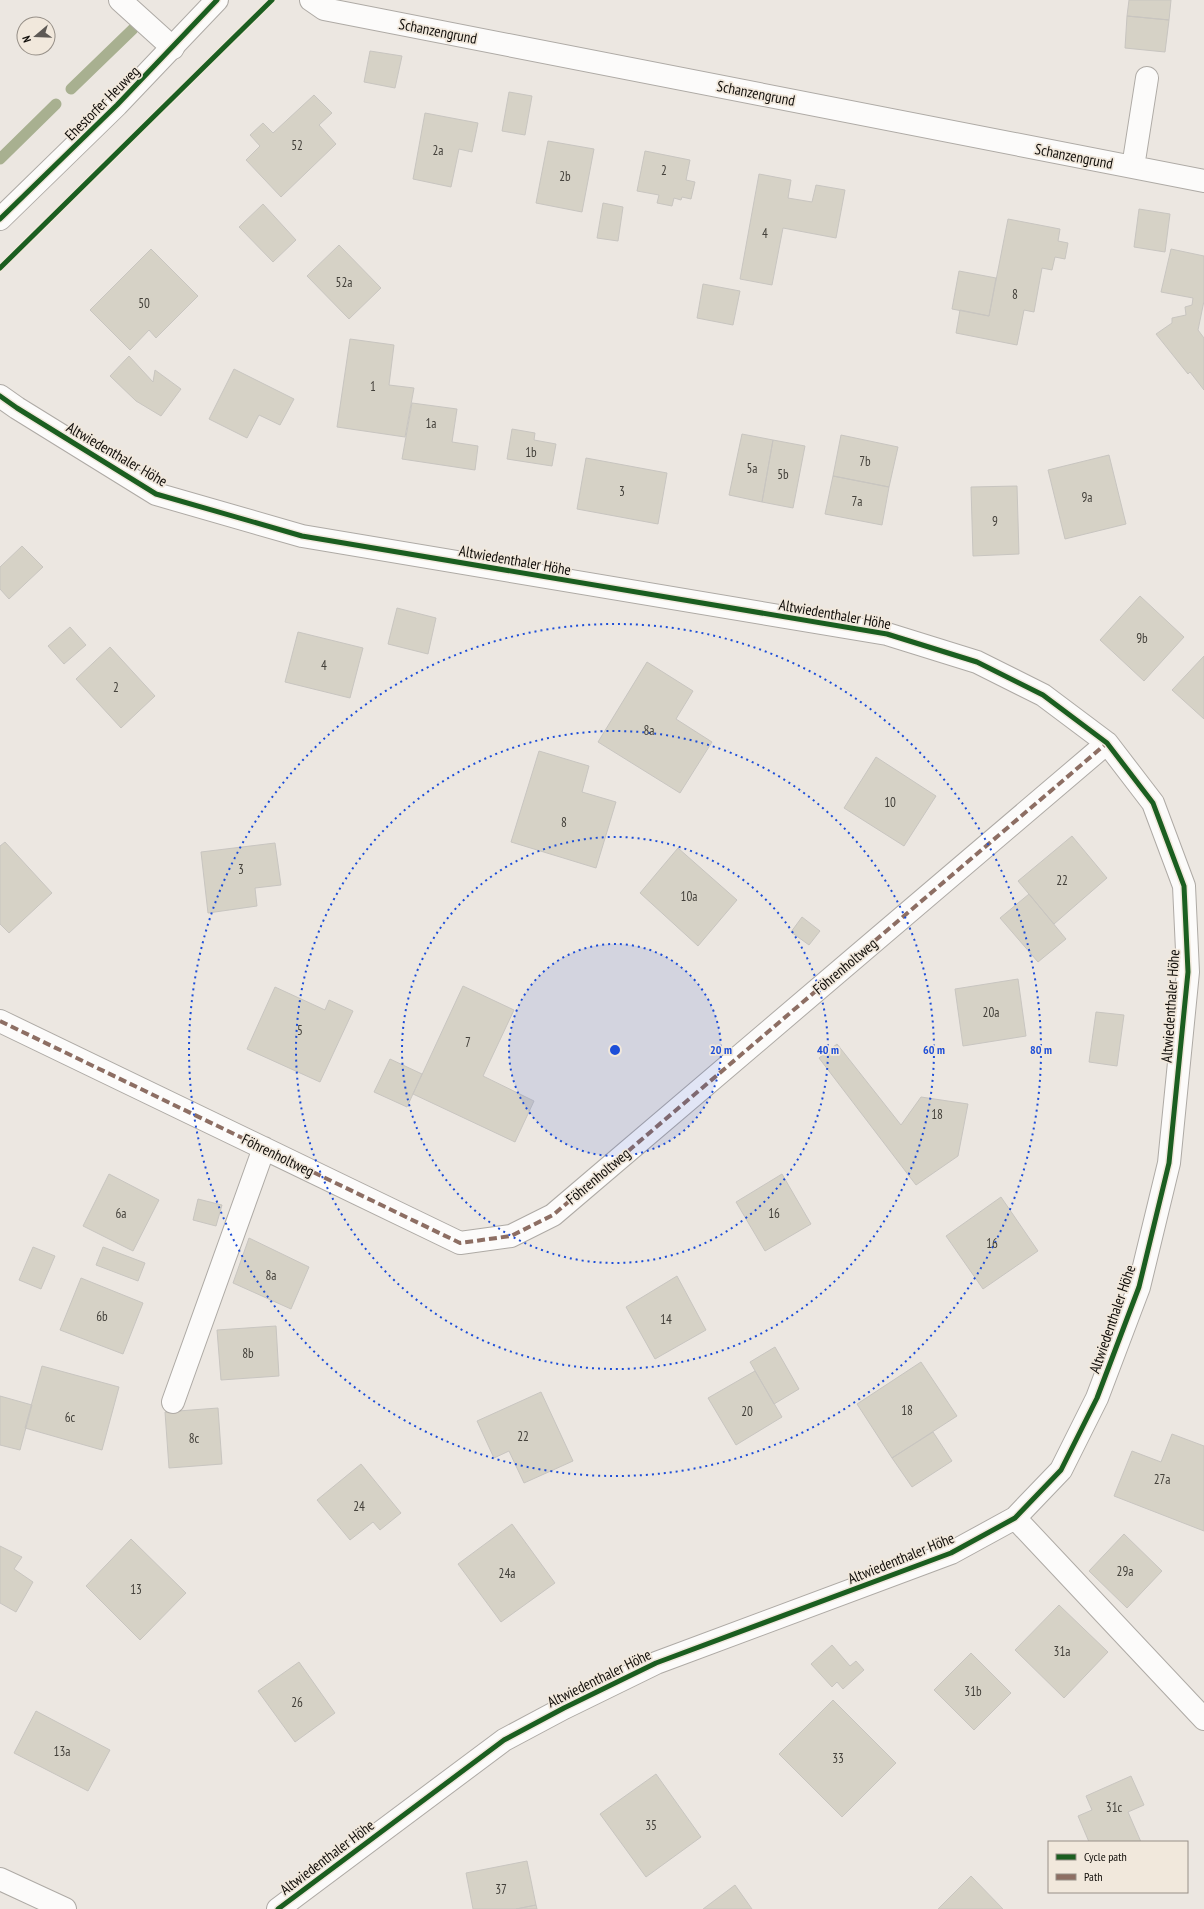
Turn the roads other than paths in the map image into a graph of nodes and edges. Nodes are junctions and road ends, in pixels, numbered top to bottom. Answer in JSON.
{"nodes":[{"id":1,"x":120,"y":0,"type":"edge"},
{"id":2,"x":217,"y":0,"type":"edge"},
{"id":3,"x":311,"y":0,"type":"edge"},
{"id":4,"x":173,"y":48,"type":"junction"},
{"id":5,"x":1147,"y":78,"type":"dead end"},
{"id":6,"x":1133,"y":167,"type":"junction"},
{"id":7,"x":1204,"y":181,"type":"edge"},
{"id":8,"x":0,"y":219,"type":"edge"},
{"id":9,"x":0,"y":396,"type":"edge"},
{"id":10,"x":1107,"y":743,"type":"junction"},
{"id":11,"x":0,"y":1021,"type":"edge"},
{"id":12,"x":264,"y":1148,"type":"junction"},
{"id":13,"x":172,"y":1402,"type":"dead end"},
{"id":14,"x":1015,"y":1518,"type":"junction"},
{"id":15,"x":1204,"y":1719,"type":"edge"},
{"id":16,"x":0,"y":1879,"type":"edge"},
{"id":17,"x":65,"y":1909,"type":"edge"},
{"id":18,"x":278,"y":1909,"type":"edge"}],
"edges":[{"from":1,"to":4,"type":"street"},
{"from":2,"to":4,"type":"street","name":"Ehestorfer Heuweg"},
{"from":3,"to":6,"type":"street","name":"Schanzengrund"},
{"from":4,"to":8,"type":"street","name":"Ehestorfer Heuweg"},
{"from":5,"to":6,"type":"street"},
{"from":6,"to":7,"type":"street","name":"Schanzengrund"},
{"from":9,"to":10,"type":"street","name":"Altwiedenthaler Höhe"},
{"from":10,"to":12,"type":"street","name":"Föhrenholtweg"},
{"from":10,"to":14,"type":"street","name":"Altwiedenthaler Höhe"},
{"from":11,"to":12,"type":"street","name":"Föhrenholtweg"},
{"from":12,"to":13,"type":"street"},
{"from":14,"to":15,"type":"street"},
{"from":14,"to":18,"type":"street","name":"Altwiedenthaler Höhe"},
{"from":16,"to":17,"type":"street"}]}
